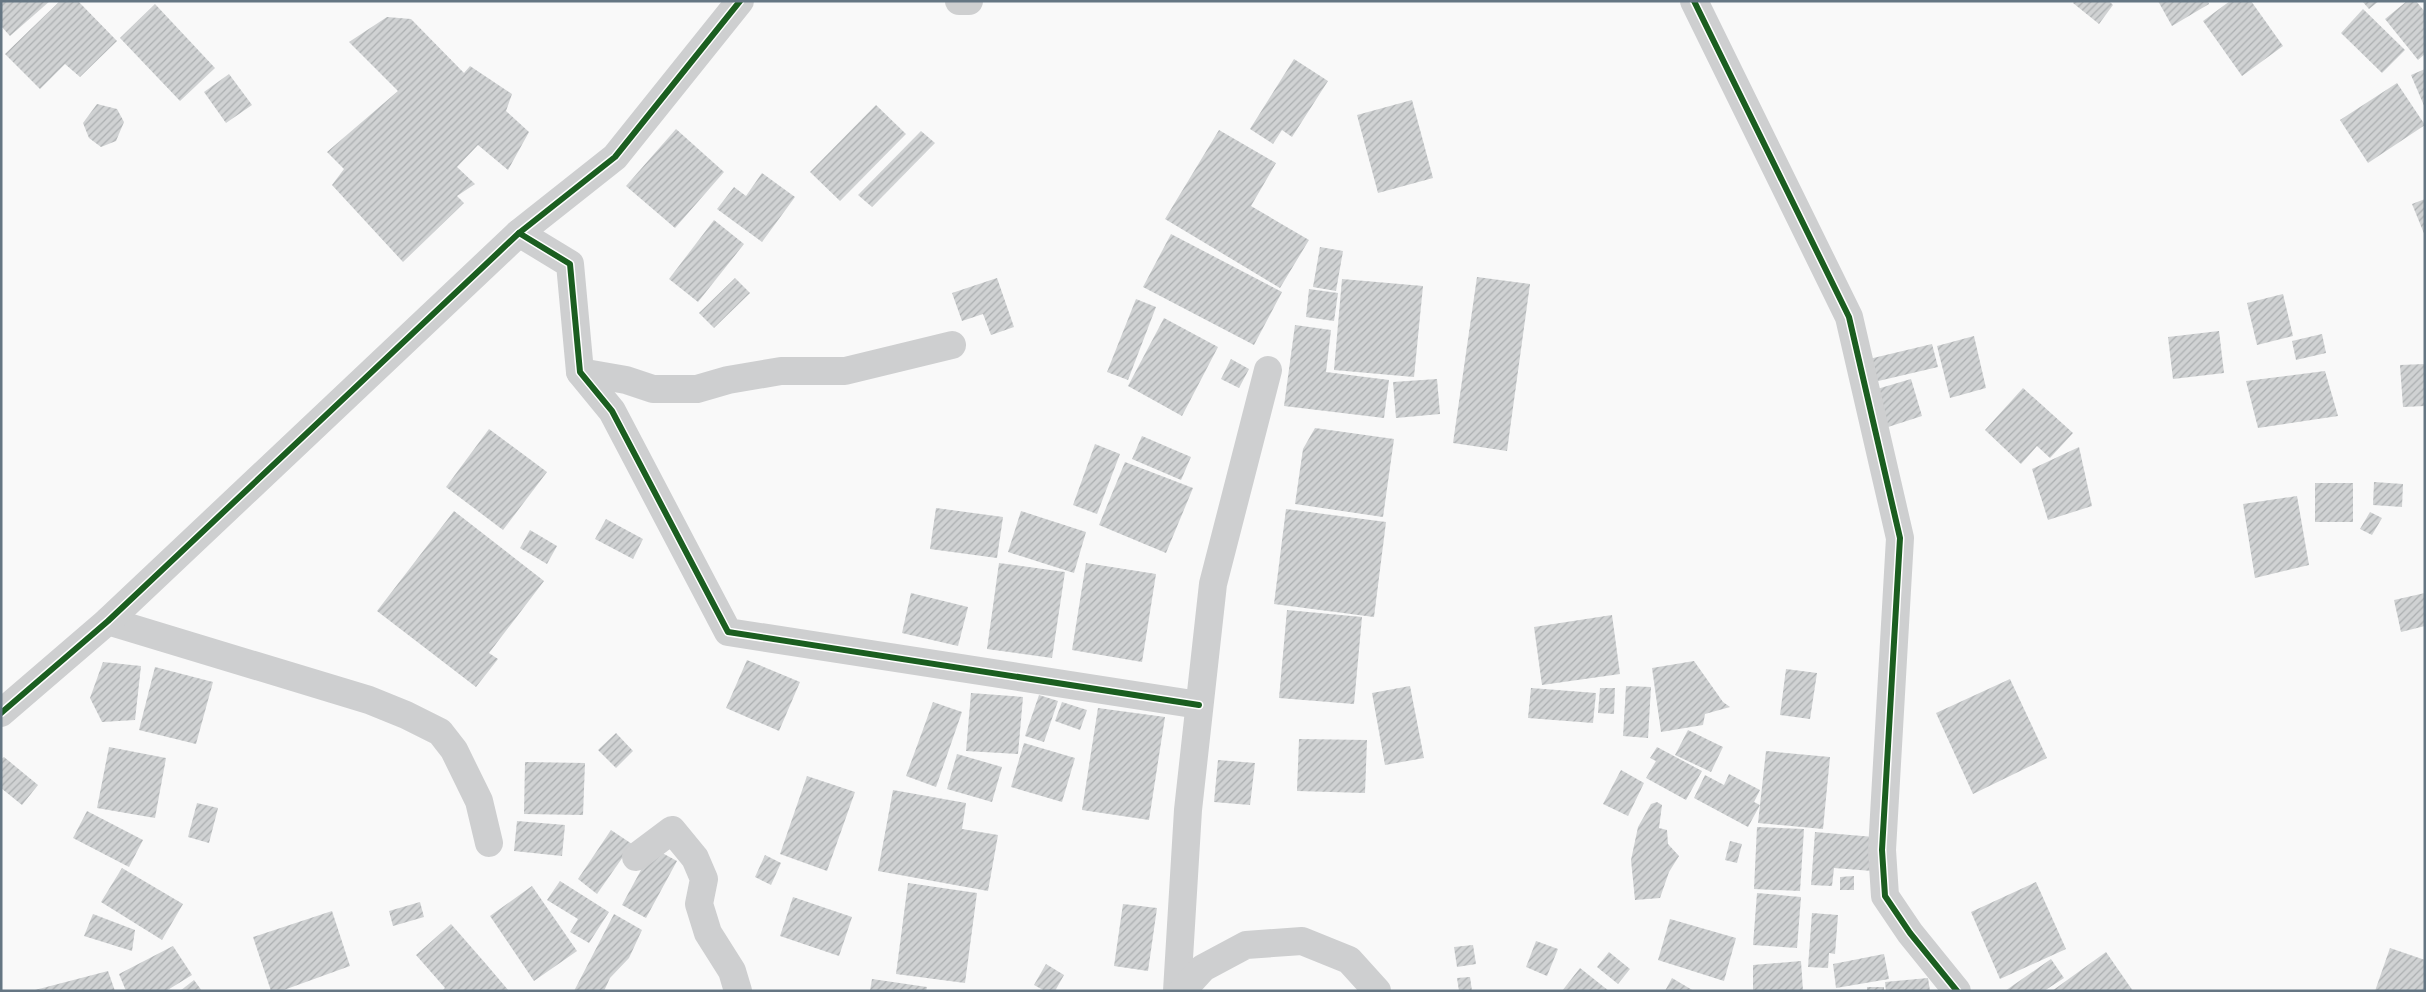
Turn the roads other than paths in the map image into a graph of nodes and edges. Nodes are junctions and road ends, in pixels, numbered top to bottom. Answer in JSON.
{"nodes":[{"id":1,"x":740,"y":1,"type":"edge"},
{"id":2,"x":959,"y":1,"type":"edge"},
{"id":3,"x":969,"y":1,"type":"edge"},
{"id":4,"x":1694,"y":1,"type":"edge"},
{"id":5,"x":519,"y":233,"type":"junction"},
{"id":6,"x":952,"y":345,"type":"dead end"},
{"id":7,"x":1268,"y":370,"type":"dead end"},
{"id":8,"x":580,"y":372,"type":"junction"},
{"id":9,"x":108,"y":621,"type":"junction"},
{"id":10,"x":1199,"y":705,"type":"junction"},
{"id":11,"x":1,"y":713,"type":"edge"},
{"id":12,"x":489,"y":843,"type":"dead end"},
{"id":13,"x":636,"y":857,"type":"dead end"},
{"id":14,"x":738,"y":991,"type":"edge"},
{"id":15,"x":1176,"y":991,"type":"edge"},
{"id":16,"x":1182,"y":991,"type":"edge"},
{"id":17,"x":1377,"y":991,"type":"edge"},
{"id":18,"x":1957,"y":991,"type":"edge"}],
"edges":[{"from":1,"to":5,"type":"street"},
{"from":2,"to":3,"type":"street"},
{"from":4,"to":18,"type":"street"},
{"from":5,"to":8,"type":"street"},
{"from":5,"to":9,"type":"street"},
{"from":6,"to":8,"type":"street"},
{"from":7,"to":10,"type":"street"},
{"from":8,"to":10,"type":"street"},
{"from":9,"to":11,"type":"street"},
{"from":9,"to":12,"type":"street"},
{"from":10,"to":15,"type":"street"},
{"from":13,"to":14,"type":"street"},
{"from":16,"to":17,"type":"street"}]}
